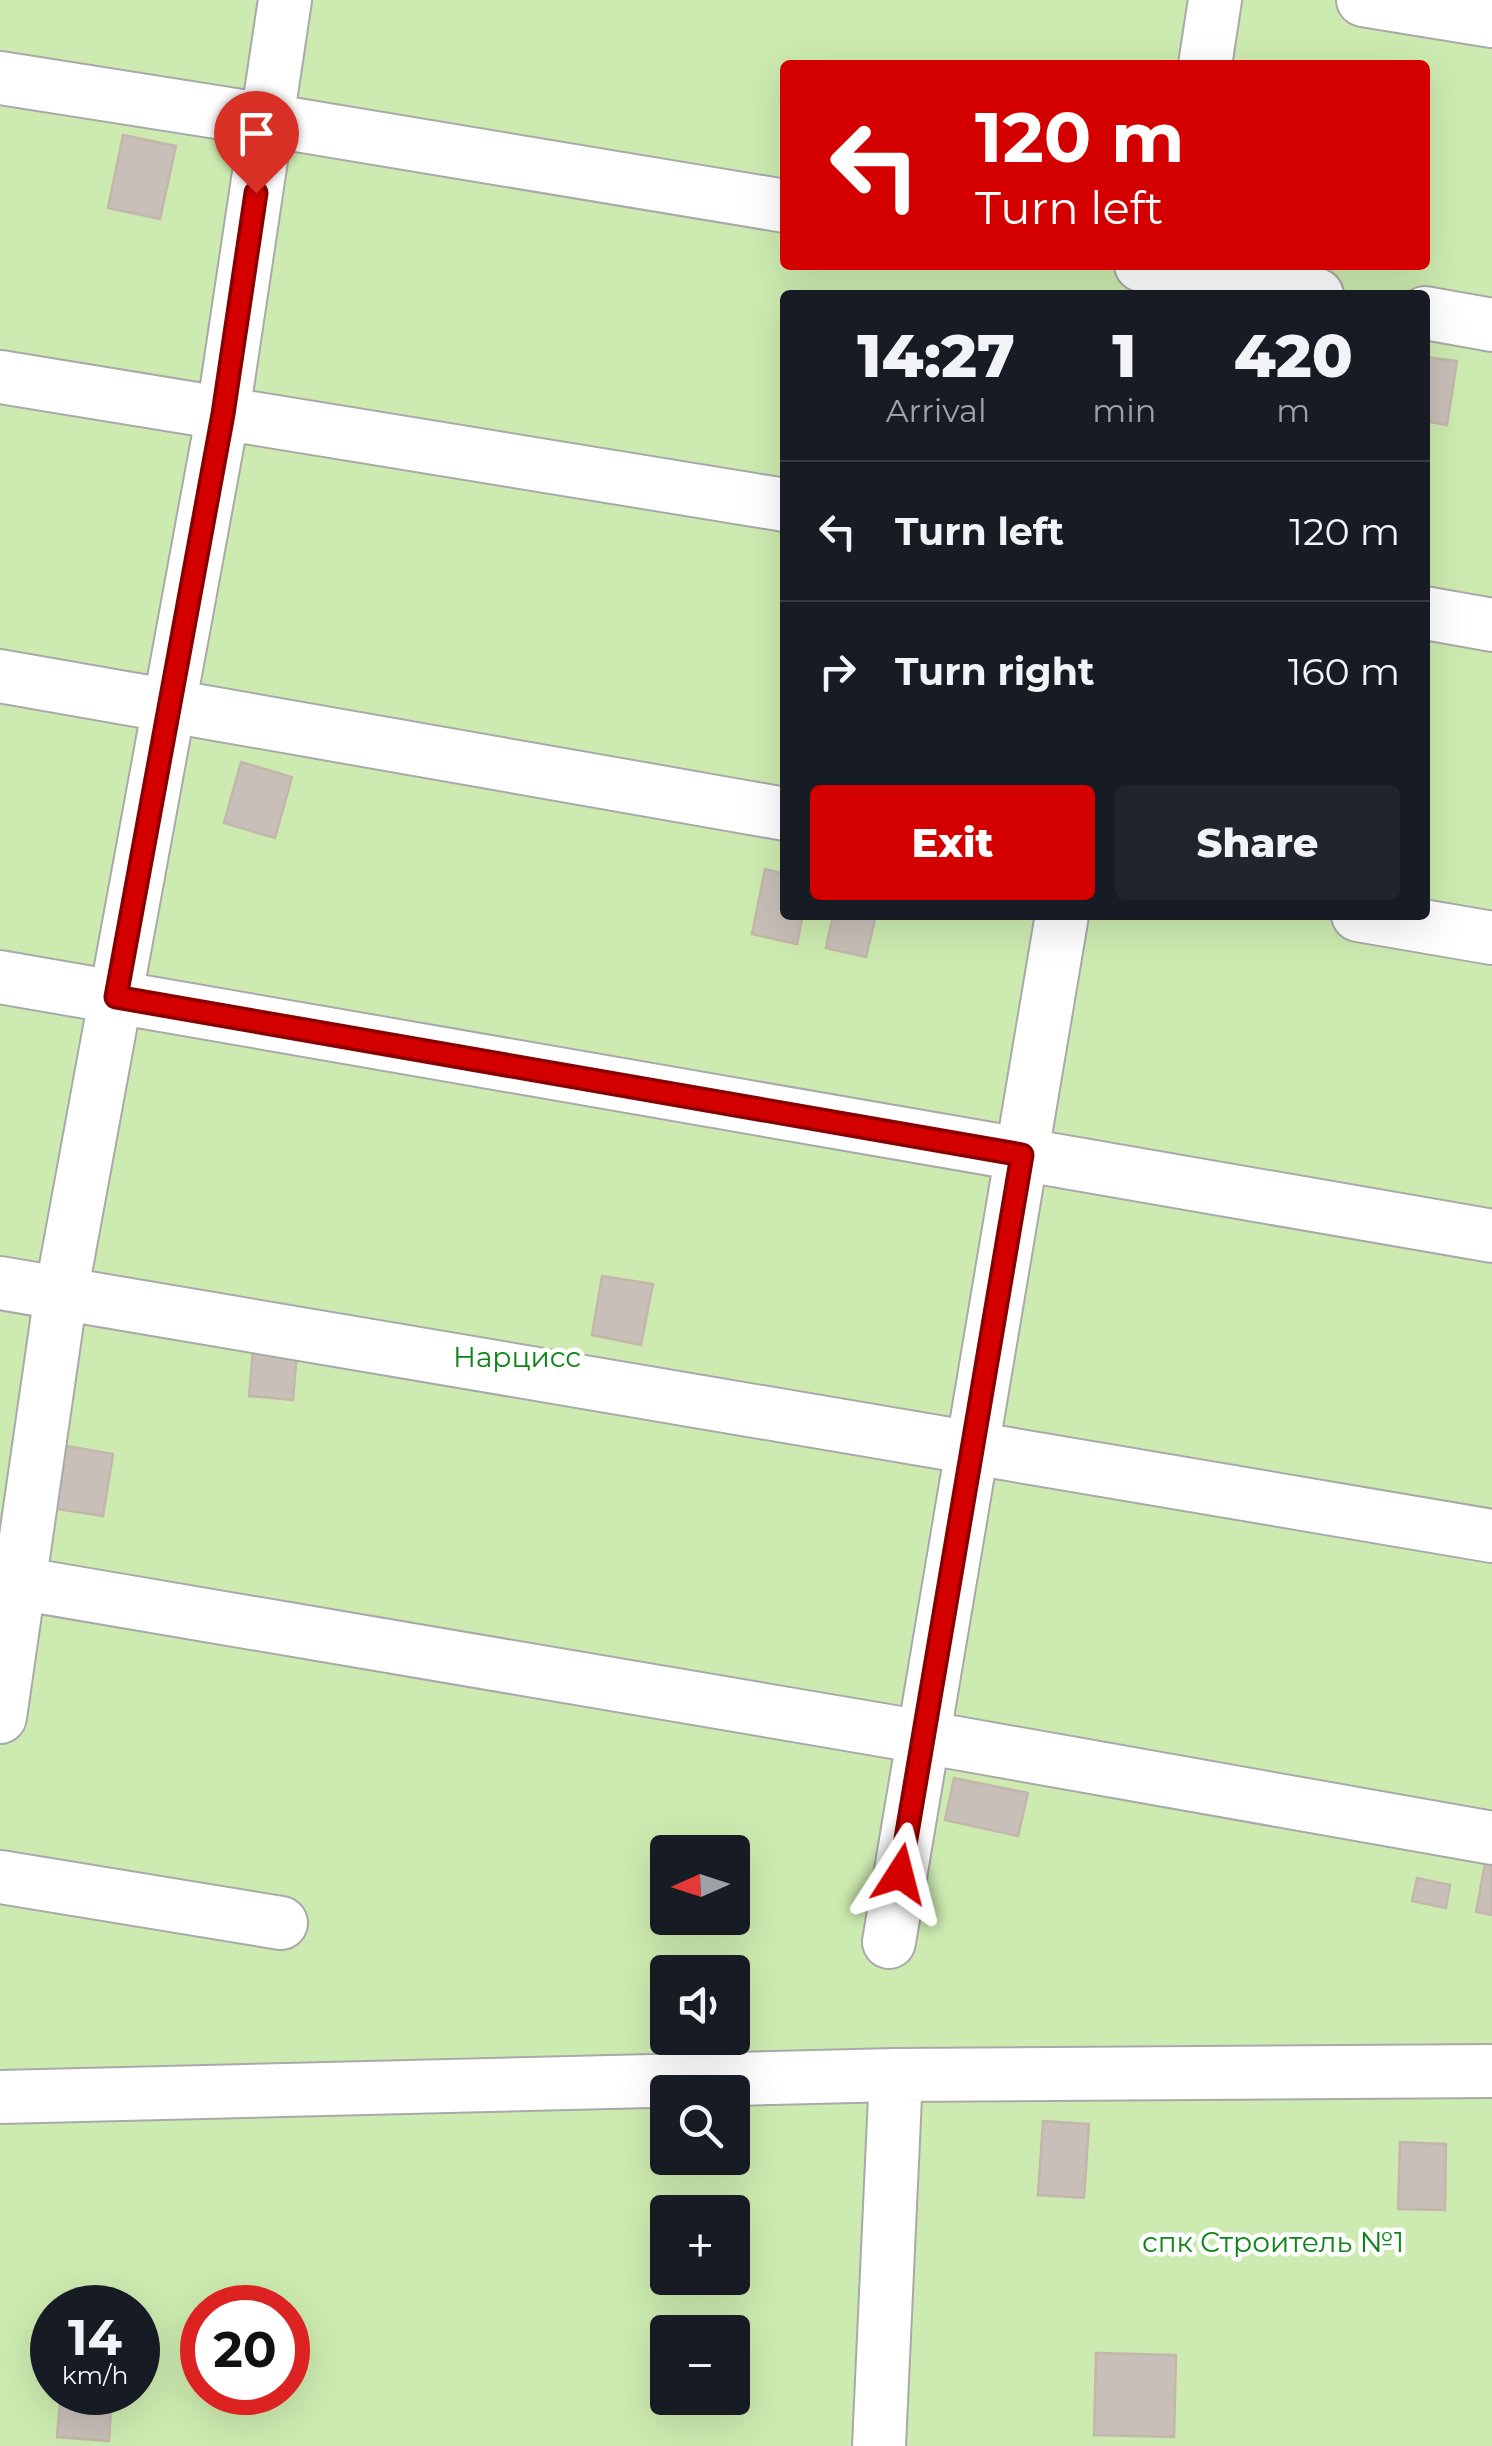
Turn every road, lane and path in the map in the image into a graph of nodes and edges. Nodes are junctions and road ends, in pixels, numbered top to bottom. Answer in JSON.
{"nodes":[{"id":1,"x":285,"y":0,"type":"edge"},
{"id":2,"x":1215,"y":0,"type":"edge"},
{"id":3,"x":1363,"y":0,"type":"edge"},
{"id":4,"x":1492,"y":21,"type":"edge"},
{"id":5,"x":1205,"y":60,"type":"edge"},
{"id":6,"x":0,"y":78,"type":"edge"},
{"id":7,"x":267,"y":120,"type":"junction"},
{"id":8,"x":780,"y":205,"type":"edge"},
{"id":9,"x":1163,"y":274,"type":"edge"},
{"id":10,"x":1281,"y":290,"type":"edge"},
{"id":11,"x":1430,"y":314,"type":"edge"},
{"id":12,"x":1492,"y":325,"type":"edge"},
{"id":13,"x":0,"y":377,"type":"edge"},
{"id":14,"x":223,"y":414,"type":"junction"},
{"id":15,"x":780,"y":504,"type":"edge"},
{"id":16,"x":1430,"y":614,"type":"edge"},
{"id":17,"x":1492,"y":625,"type":"edge"},
{"id":18,"x":0,"y":676,"type":"edge"},
{"id":19,"x":170,"y":705,"type":"junction"},
{"id":20,"x":780,"y":813,"type":"edge"},
{"id":21,"x":1061,"y":920,"type":"edge"},
{"id":22,"x":1387,"y":920,"type":"edge"},
{"id":23,"x":1492,"y":938,"type":"edge"},
{"id":24,"x":0,"y":977,"type":"edge"},
{"id":25,"x":116,"y":997,"type":"junction"},
{"id":26,"x":1022,"y":1155,"type":"junction"},
{"id":27,"x":1492,"y":1236,"type":"edge"},
{"id":28,"x":0,"y":1283,"type":"edge"},
{"id":29,"x":62,"y":1294,"type":"junction"},
{"id":30,"x":972,"y":1448,"type":"junction"},
{"id":31,"x":1492,"y":1536,"type":"edge"},
{"id":32,"x":10,"y":1581,"type":"edge"},
{"id":33,"x":0,"y":1717,"type":"edge"},
{"id":34,"x":923,"y":1737,"type":"junction"},
{"id":35,"x":1492,"y":1838,"type":"edge"},
{"id":36,"x":0,"y":1876,"type":"edge"},
{"id":37,"x":282,"y":1922,"type":"dead end"},
{"id":38,"x":889,"y":1942,"type":"dead end"},
{"id":39,"x":1492,"y":2071,"type":"edge"},
{"id":40,"x":896,"y":2075,"type":"junction"},
{"id":41,"x":0,"y":2097,"type":"edge"},
{"id":42,"x":879,"y":2446,"type":"edge"}],
"edges":[{"from":1,"to":7,"type":"lane"},
{"from":2,"to":5,"type":"lane"},
{"from":3,"to":4,"type":"lane"},
{"from":6,"to":7,"type":"lane"},
{"from":7,"to":8,"type":"lane"},
{"from":7,"to":14,"type":"lane"},
{"from":9,"to":10,"type":"lane"},
{"from":11,"to":12,"type":"lane"},
{"from":13,"to":14,"type":"lane"},
{"from":14,"to":15,"type":"lane"},
{"from":14,"to":19,"type":"lane"},
{"from":16,"to":17,"type":"lane"},
{"from":18,"to":19,"type":"lane"},
{"from":19,"to":20,"type":"lane"},
{"from":19,"to":25,"type":"lane"},
{"from":21,"to":26,"type":"lane"},
{"from":22,"to":23,"type":"lane"},
{"from":24,"to":25,"type":"lane"},
{"from":25,"to":26,"type":"lane"},
{"from":25,"to":29,"type":"lane"},
{"from":26,"to":27,"type":"lane"},
{"from":26,"to":30,"type":"lane"},
{"from":28,"to":29,"type":"lane"},
{"from":29,"to":30,"type":"lane"},
{"from":29,"to":32,"type":"lane"},
{"from":30,"to":31,"type":"lane"},
{"from":30,"to":34,"type":"lane"},
{"from":32,"to":33,"type":"lane"},
{"from":32,"to":34,"type":"lane"},
{"from":34,"to":35,"type":"lane"},
{"from":34,"to":38,"type":"lane"},
{"from":36,"to":37,"type":"lane"},
{"from":39,"to":40,"type":"lane"},
{"from":40,"to":41,"type":"lane"},
{"from":40,"to":42,"type":"lane"}]}
